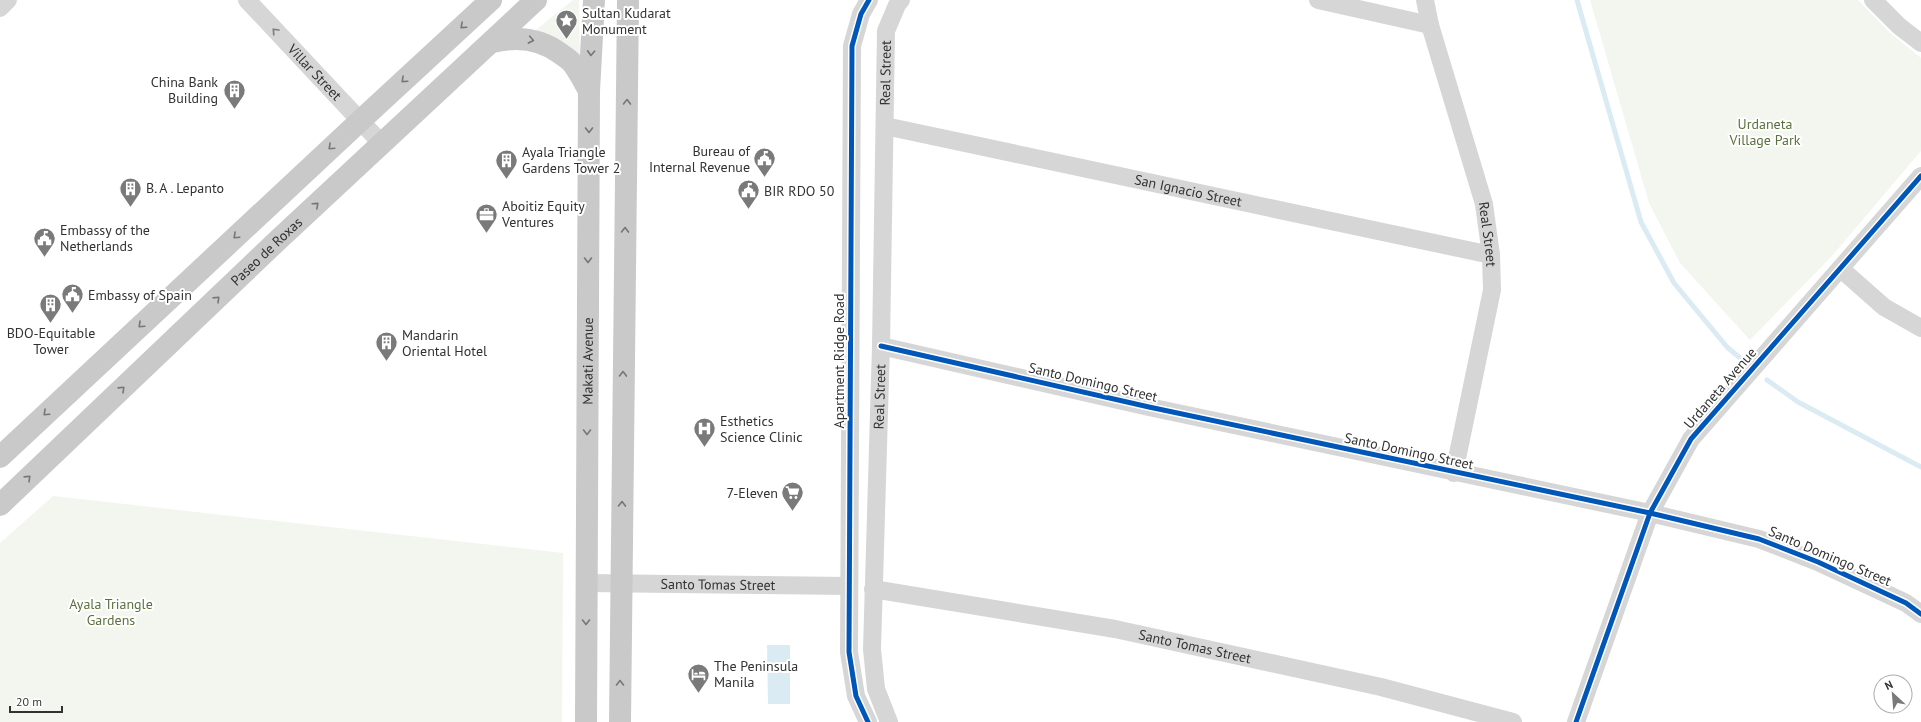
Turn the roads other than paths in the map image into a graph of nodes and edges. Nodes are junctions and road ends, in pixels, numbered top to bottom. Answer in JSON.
{"nodes":[{"id":1,"x":8,"y":0,"type":"edge"},
{"id":2,"x":247,"y":0,"type":"edge"},
{"id":3,"x":492,"y":0,"type":"edge"},
{"id":4,"x":536,"y":0,"type":"edge"},
{"id":5,"x":594,"y":0,"type":"edge"},
{"id":6,"x":628,"y":0,"type":"edge"},
{"id":7,"x":869,"y":0,"type":"edge"},
{"id":8,"x":901,"y":0,"type":"edge"},
{"id":9,"x":1318,"y":0,"type":"edge"},
{"id":10,"x":1425,"y":0,"type":"edge"},
{"id":11,"x":1873,"y":0,"type":"edge"},
{"id":12,"x":0,"y":8,"type":"edge"},
{"id":13,"x":1430,"y":25,"type":"junction"},
{"id":14,"x":492,"y":42,"type":"junction"},
{"id":15,"x":1921,"y":43,"type":"edge"},
{"id":16,"x":589,"y":91,"type":"junction"},
{"id":17,"x":360,"y":121,"type":"junction"},
{"id":18,"x":885,"y":126,"type":"junction"},
{"id":19,"x":383,"y":145,"type":"junction"},
{"id":20,"x":1921,"y":176,"type":"edge"},
{"id":21,"x":1491,"y":255,"type":"junction"},
{"id":22,"x":1841,"y":269,"type":"junction"},
{"id":23,"x":1921,"y":328,"type":"edge"},
{"id":24,"x":881,"y":346,"type":"junction"},
{"id":25,"x":0,"y":457,"type":"edge"},
{"id":26,"x":1454,"y":473,"type":"junction"},
{"id":27,"x":0,"y":505,"type":"edge"},
{"id":28,"x":1650,"y":513,"type":"junction"},
{"id":29,"x":586,"y":583,"type":"junction"},
{"id":30,"x":620,"y":584,"type":"junction"},
{"id":31,"x":849,"y":586,"type":"junction"},
{"id":32,"x":873,"y":589,"type":"junction"},
{"id":33,"x":1921,"y":614,"type":"edge"},
{"id":34,"x":586,"y":722,"type":"edge"},
{"id":35,"x":620,"y":722,"type":"edge"},
{"id":36,"x":868,"y":722,"type":"edge"},
{"id":37,"x":889,"y":722,"type":"edge"},
{"id":38,"x":1513,"y":722,"type":"edge"},
{"id":39,"x":1576,"y":722,"type":"edge"}],
"edges":[{"from":1,"to":12,"type":"street"},
{"from":17,"to":2,"type":"street","name":"Villar Street","one_way":true},
{"from":3,"to":17,"type":"main road","one_way":true},
{"from":4,"to":14,"type":"main road","name":"Paseo de Roxas"},
{"from":5,"to":16,"type":"main road","name":"Makati Avenue","one_way":true},
{"from":30,"to":6,"type":"main road","one_way":true},
{"from":7,"to":31,"type":"street","name":"Apartment Ridge Road"},
{"from":8,"to":18,"type":"street","name":"Real Street"},
{"from":9,"to":13,"type":"street"},
{"from":10,"to":13,"type":"street","name":"Real Street"},
{"from":11,"to":15,"type":"street"},
{"from":13,"to":21,"type":"street","name":"Real Street"},
{"from":14,"to":16,"type":"main road","one_way":true},
{"from":14,"to":19,"type":"main road","name":"Paseo de Roxas"},
{"from":16,"to":29,"type":"main road","name":"Makati Avenue","one_way":true},
{"from":17,"to":19,"type":"street","name":"Villar Street"},
{"from":17,"to":25,"type":"main road","one_way":true},
{"from":18,"to":21,"type":"street","name":"San Ignacio Street"},
{"from":18,"to":24,"type":"street","name":"Real Street"},
{"from":27,"to":19,"type":"main road","name":"Paseo de Roxas","one_way":true},
{"from":20,"to":22,"type":"street","name":"Urdaneta Avenue"},
{"from":21,"to":26,"type":"street","name":"Real Street"},
{"from":22,"to":23,"type":"street"},
{"from":22,"to":28,"type":"street","name":"Urdaneta Avenue"},
{"from":24,"to":26,"type":"street","name":"Santo Domingo Street"},
{"from":24,"to":32,"type":"street","name":"Real Street"},
{"from":26,"to":28,"type":"street","name":"Santo Domingo Street"},
{"from":28,"to":33,"type":"street","name":"Santo Domingo Street"},
{"from":28,"to":39,"type":"street","name":"Urdaneta Avenue"},
{"from":29,"to":30,"type":"street","name":"Santo Tomas Street"},
{"from":29,"to":34,"type":"main road","name":"Makati Avenue","one_way":true},
{"from":30,"to":31,"type":"street","name":"Santo Tomas Street"},
{"from":35,"to":30,"type":"main road","one_way":true},
{"from":31,"to":36,"type":"street","name":"Apartment Ridge Road"},
{"from":32,"to":37,"type":"street","name":"Real Street"},
{"from":32,"to":38,"type":"street","name":"Santo Tomas Street"}]}
